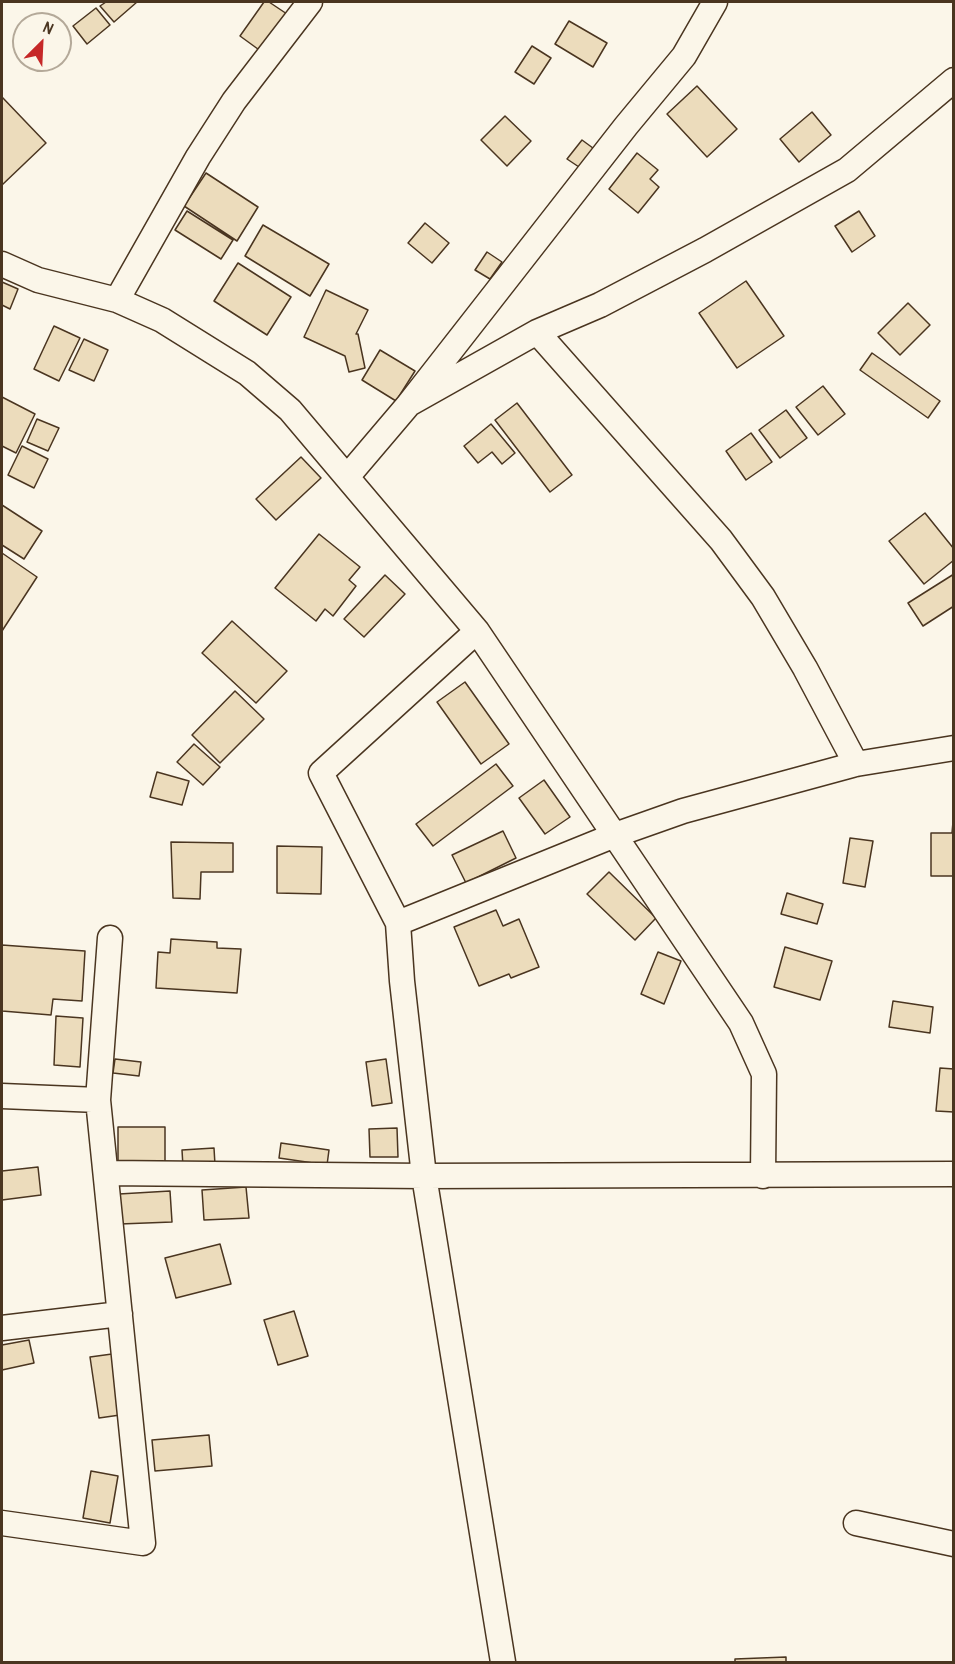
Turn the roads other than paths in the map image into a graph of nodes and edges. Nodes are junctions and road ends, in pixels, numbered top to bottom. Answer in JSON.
{"nodes":[{"id":1,"x":310,"y":2,"type":"edge"},
{"id":2,"x":715,"y":2,"type":"edge"},
{"id":3,"x":951,"y":87,"type":"edge"},
{"id":4,"x":2,"y":264,"type":"edge"},
{"id":5,"x":117,"y":300,"type":"junction"},
{"id":6,"x":537,"y":332,"type":"junction"},
{"id":7,"x":408,"y":404,"type":"junction"},
{"id":8,"x":346,"y":477,"type":"junction"},
{"id":9,"x":477,"y":631,"type":"junction"},
{"id":10,"x":954,"y":748,"type":"edge"},
{"id":11,"x":856,"y":764,"type":"junction"},
{"id":12,"x":615,"y":835,"type":"junction"},
{"id":13,"x":398,"y":922,"type":"junction"},
{"id":14,"x":110,"y":938,"type":"dead end"},
{"id":15,"x":2,"y":1096,"type":"edge"},
{"id":16,"x":99,"y":1101,"type":"junction"},
{"id":17,"x":106,"y":1173,"type":"junction"},
{"id":18,"x":954,"y":1174,"type":"edge"},
{"id":19,"x":424,"y":1176,"type":"junction"},
{"id":20,"x":763,"y":1176,"type":"junction"},
{"id":21,"x":120,"y":1314,"type":"junction"},
{"id":22,"x":2,"y":1328,"type":"edge"},
{"id":23,"x":2,"y":1523,"type":"edge"},
{"id":24,"x":856,"y":1523,"type":"dead end"},
{"id":25,"x":954,"y":1544,"type":"edge"},
{"id":26,"x":503,"y":1662,"type":"edge"}],
"edges":[{"from":1,"to":5,"type":"street"},
{"from":2,"to":7,"type":"street"},
{"from":3,"to":6,"type":"street"},
{"from":4,"to":5,"type":"street"},
{"from":5,"to":8,"type":"street"},
{"from":6,"to":7,"type":"street"},
{"from":6,"to":11,"type":"street"},
{"from":7,"to":8,"type":"street"},
{"from":8,"to":9,"type":"street"},
{"from":9,"to":12,"type":"street"},
{"from":9,"to":13,"type":"street"},
{"from":10,"to":11,"type":"street"},
{"from":11,"to":12,"type":"street"},
{"from":12,"to":13,"type":"street"},
{"from":12,"to":20,"type":"street"},
{"from":13,"to":19,"type":"street"},
{"from":14,"to":16,"type":"street"},
{"from":15,"to":16,"type":"street"},
{"from":16,"to":17,"type":"street"},
{"from":17,"to":19,"type":"street"},
{"from":17,"to":21,"type":"street"},
{"from":18,"to":20,"type":"street"},
{"from":19,"to":20,"type":"street"},
{"from":19,"to":26,"type":"street"},
{"from":21,"to":22,"type":"street"},
{"from":21,"to":23,"type":"street"},
{"from":24,"to":25,"type":"street"}]}
